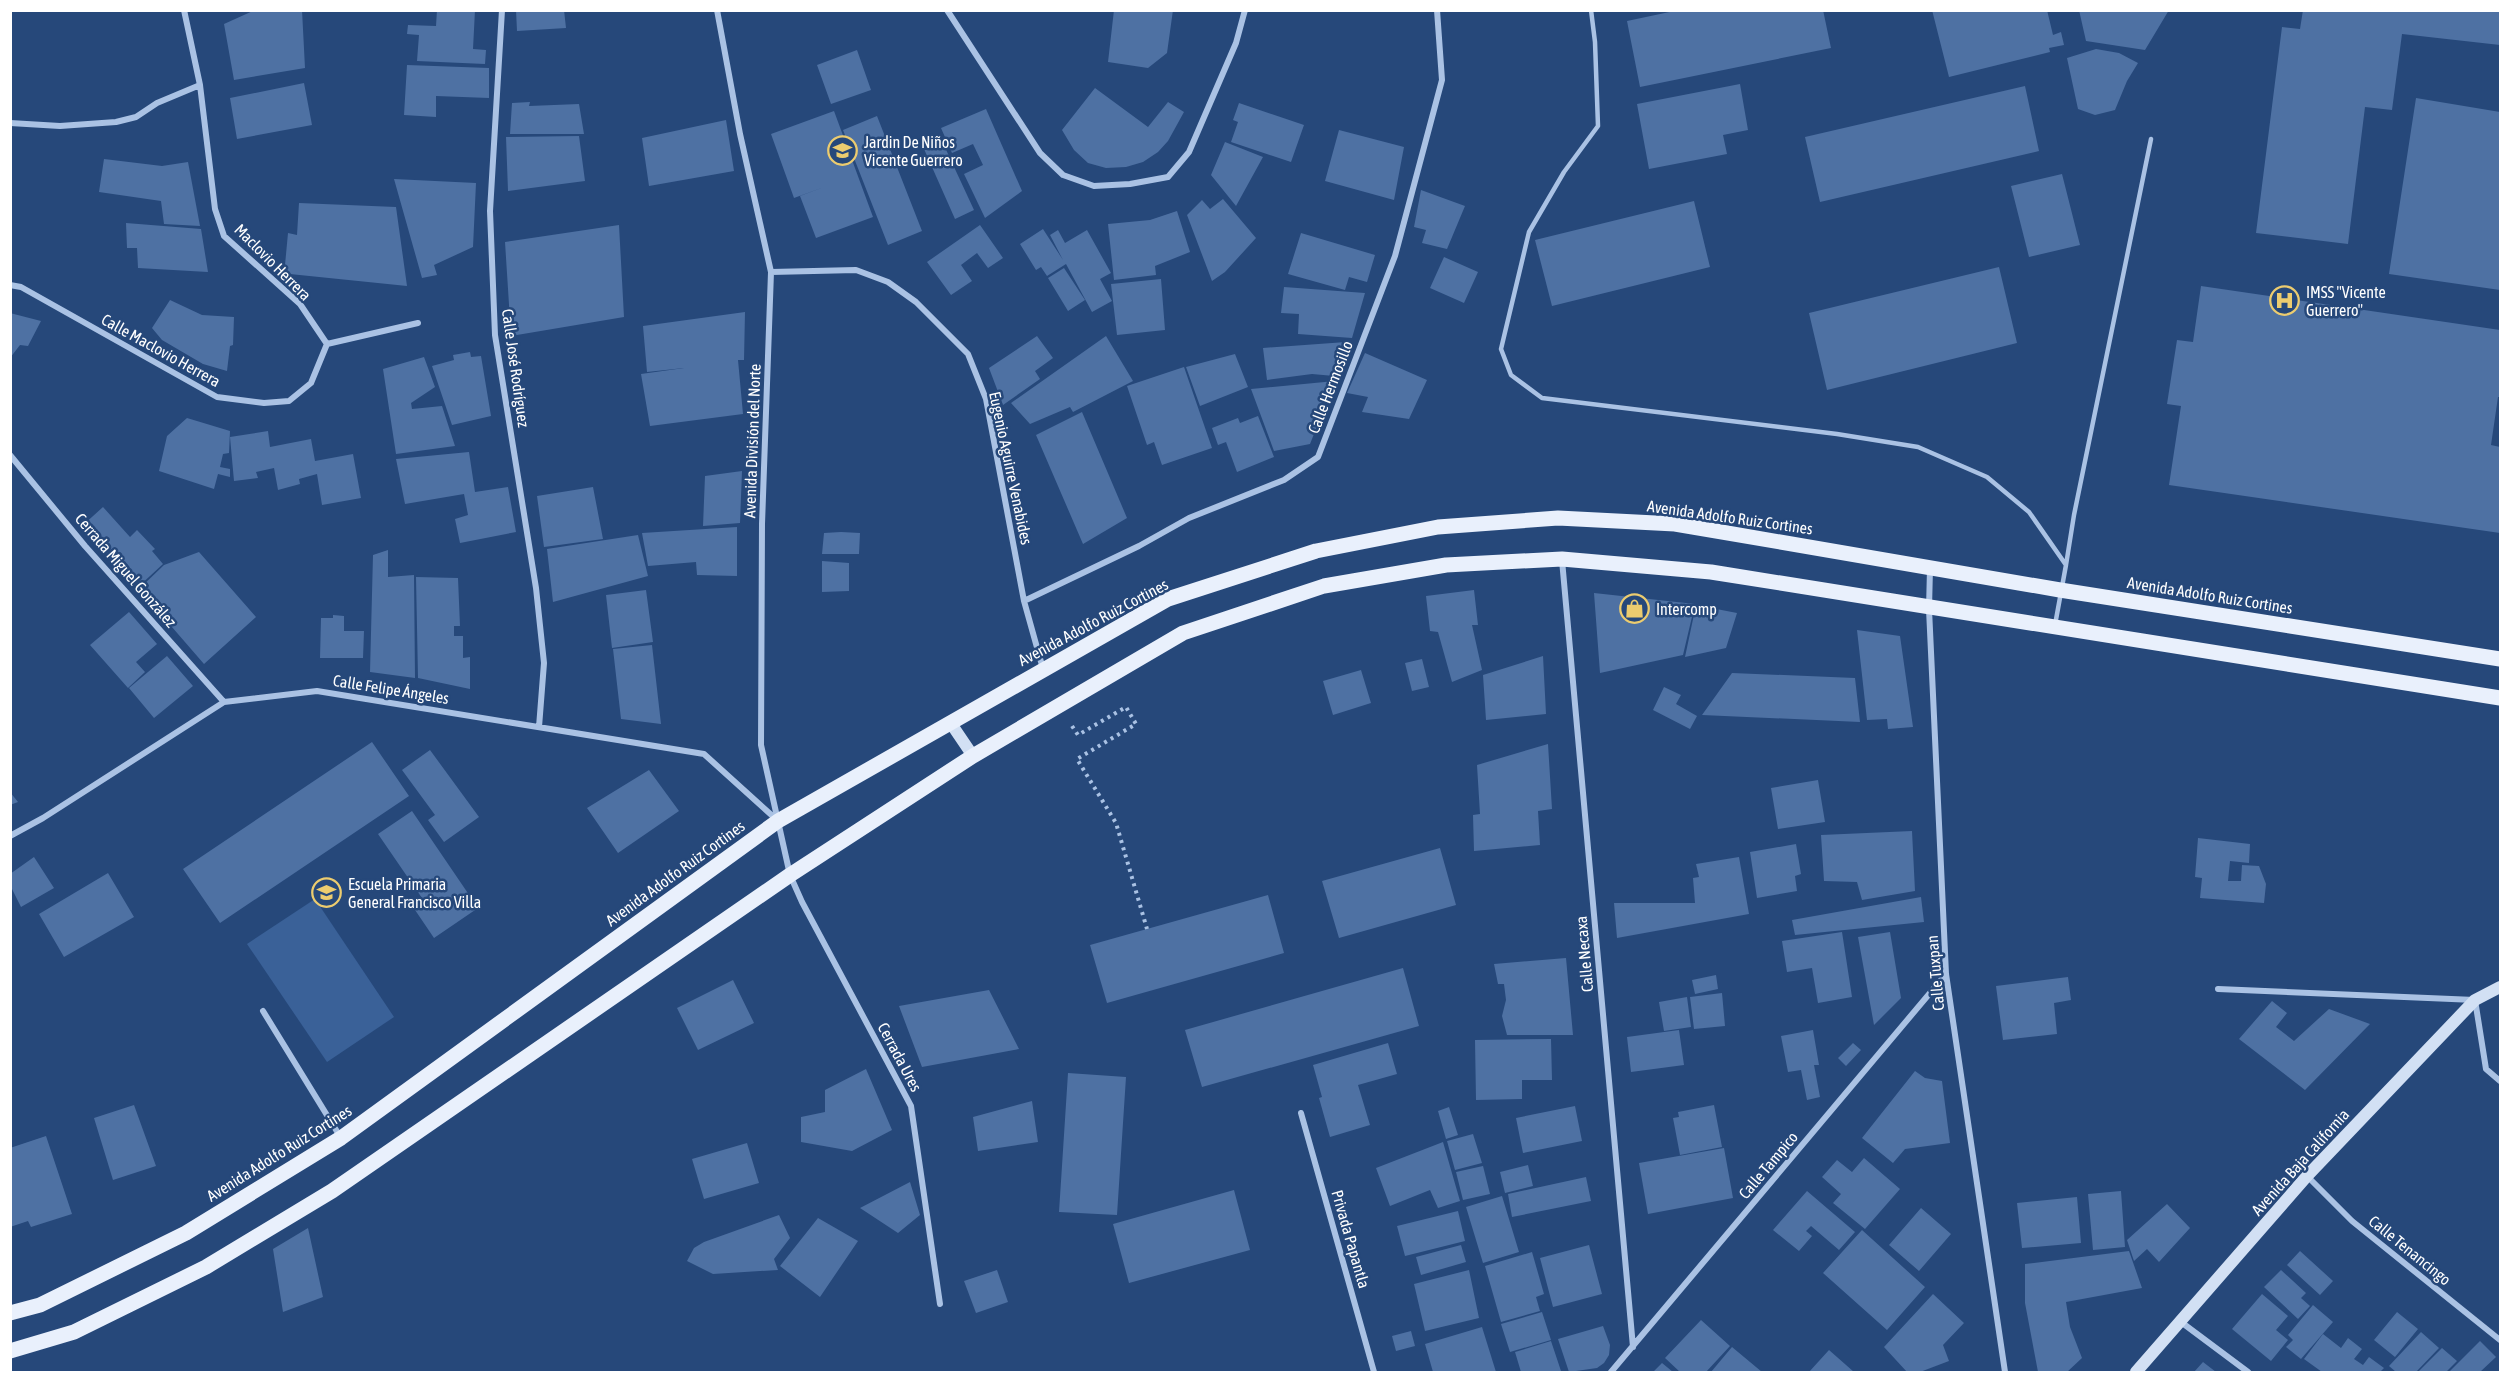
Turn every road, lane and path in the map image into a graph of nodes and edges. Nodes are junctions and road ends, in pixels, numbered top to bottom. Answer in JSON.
{"nodes":[{"id":1,"x":184,"y":10,"type":"edge"},
{"id":2,"x":502,"y":10,"type":"edge"},
{"id":3,"x":717,"y":10,"type":"edge"},
{"id":4,"x":947,"y":10,"type":"edge"},
{"id":5,"x":1245,"y":10,"type":"edge"},
{"id":6,"x":1437,"y":10,"type":"edge"},
{"id":7,"x":1591,"y":10,"type":"edge"},
{"id":8,"x":200,"y":85,"type":"junction"},
{"id":9,"x":10,"y":123,"type":"edge"},
{"id":10,"x":2151,"y":139,"type":"dead end"},
{"id":11,"x":771,"y":272,"type":"junction"},
{"id":12,"x":10,"y":285,"type":"edge"},
{"id":13,"x":418,"y":324,"type":"dead end"},
{"id":14,"x":327,"y":344,"type":"junction"},
{"id":15,"x":10,"y":455,"type":"edge"},
{"id":16,"x":1562,"y":559,"type":"junction"},
{"id":17,"x":2066,"y":565,"type":"junction"},
{"id":18,"x":1930,"y":568,"type":"junction"},
{"id":19,"x":2060,"y":590,"type":"junction"},
{"id":20,"x":1024,"y":601,"type":"junction"},
{"id":21,"x":1929,"y":609,"type":"junction"},
{"id":22,"x":2055,"y":628,"type":"junction"},
{"id":23,"x":2500,"y":659,"type":"edge"},
{"id":24,"x":1044,"y":669,"type":"junction"},
{"id":25,"x":2500,"y":698,"type":"edge"},
{"id":26,"x":224,"y":702,"type":"junction"},
{"id":27,"x":1057,"y":706,"type":"junction"},
{"id":28,"x":950,"y":722,"type":"junction"},
{"id":29,"x":538,"y":727,"type":"junction"},
{"id":30,"x":972,"y":756,"type":"junction"},
{"id":31,"x":778,"y":821,"type":"junction"},
{"id":32,"x":10,"y":836,"type":"edge"},
{"id":33,"x":790,"y":875,"type":"junction"},
{"id":34,"x":1147,"y":929,"type":"dead end"},
{"id":35,"x":1946,"y":974,"type":"junction"},
{"id":36,"x":2500,"y":987,"type":"edge"},
{"id":37,"x":2218,"y":989,"type":"dead end"},
{"id":38,"x":2475,"y":1000,"type":"junction"},
{"id":39,"x":263,"y":1011,"type":"dead end"},
{"id":40,"x":2500,"y":1081,"type":"edge"},
{"id":41,"x":1301,"y":1113,"type":"dead end"},
{"id":42,"x":341,"y":1138,"type":"junction"},
{"id":43,"x":2307,"y":1176,"type":"junction"},
{"id":44,"x":940,"y":1304,"type":"dead end"},
{"id":45,"x":10,"y":1313,"type":"edge"},
{"id":46,"x":2181,"y":1322,"type":"junction"},
{"id":47,"x":2500,"y":1340,"type":"edge"},
{"id":48,"x":1633,"y":1347,"type":"junction"},
{"id":49,"x":10,"y":1351,"type":"edge"},
{"id":50,"x":1374,"y":1372,"type":"edge"},
{"id":51,"x":1611,"y":1372,"type":"edge"},
{"id":52,"x":2005,"y":1372,"type":"edge"},
{"id":53,"x":2136,"y":1372,"type":"edge"},
{"id":54,"x":2248,"y":1372,"type":"edge"}],
"edges":[{"from":1,"to":8,"type":"street"},
{"from":2,"to":29,"type":"street","name":"Calle José Rodríguez"},
{"from":3,"to":11,"type":"street","name":"Avenida División del Norte"},
{"from":4,"to":5,"type":"street"},
{"from":6,"to":20,"type":"street","name":"Calle Hermosillo"},
{"from":7,"to":17,"type":"lane"},
{"from":8,"to":9,"type":"street"},
{"from":8,"to":14,"type":"street","name":"Maclovio Herrera"},
{"from":10,"to":17,"type":"lane"},
{"from":11,"to":20,"type":"street","name":"Eugenio Aguirre Venabides"},
{"from":11,"to":31,"type":"street","name":"Avenida División del Norte"},
{"from":12,"to":14,"type":"street","name":"Calle Maclovio Herrera"},
{"from":13,"to":14,"type":"street"},
{"from":15,"to":26,"type":"street","name":"Cerrada Miguel González"},
{"from":16,"to":21,"type":"main road"},
{"from":16,"to":27,"type":"main road"},
{"from":16,"to":48,"type":"street","name":"Calle Necaxa"},
{"from":17,"to":19,"type":"lane"},
{"from":18,"to":19,"type":"main road","name":"Avenida Adolfo Ruiz Cortines"},
{"from":18,"to":21,"type":"street","name":"Calle Tuxpan"},
{"from":18,"to":24,"type":"main road","name":"Avenida Adolfo Ruiz Cortines"},
{"from":19,"to":22,"type":"lane"},
{"from":19,"to":23,"type":"main road","name":"Avenida Adolfo Ruiz Cortines"},
{"from":20,"to":24,"type":"street","name":"Eugenio Aguirre Venabides"},
{"from":21,"to":22,"type":"main road"},
{"from":21,"to":35,"type":"street","name":"Calle Tuxpan"},
{"from":22,"to":25,"type":"main road"},
{"from":24,"to":28,"type":"main road","name":"Avenida Adolfo Ruiz Cortines"},
{"from":26,"to":29,"type":"street","name":"Calle Felipe Ángeles"},
{"from":26,"to":32,"type":"street","name":"Calle Felipe Ángeles"},
{"from":27,"to":30,"type":"main road"},
{"from":27,"to":34,"type":"path"},
{"from":28,"to":30,"type":"main road"},
{"from":28,"to":31,"type":"main road","name":"Avenida Adolfo Ruiz Cortines"},
{"from":29,"to":31,"type":"street","name":"Calle Felipe Ángeles"},
{"from":30,"to":33,"type":"main road"},
{"from":31,"to":33,"type":"street","name":"Avenida División del Norte"},
{"from":31,"to":42,"type":"main road","name":"Avenida Adolfo Ruiz Cortines"},
{"from":33,"to":44,"type":"street","name":"Cerrada Ures"},
{"from":33,"to":49,"type":"main road"},
{"from":35,"to":48,"type":"street","name":"Calle Tampico"},
{"from":35,"to":52,"type":"street","name":"Calle Tuxpan"},
{"from":36,"to":38,"type":"main road","name":"Avenida Baja California"},
{"from":37,"to":38,"type":"street"},
{"from":38,"to":40,"type":"street"},
{"from":38,"to":43,"type":"main road","name":"Avenida Baja California"},
{"from":39,"to":42,"type":"street"},
{"from":41,"to":50,"type":"street","name":"Privada Papantla"},
{"from":42,"to":45,"type":"main road","name":"Avenida Adolfo Ruiz Cortines"},
{"from":43,"to":46,"type":"main road","name":"Avenida Baja California"},
{"from":43,"to":47,"type":"street","name":"Calle Tenancingo"},
{"from":46,"to":53,"type":"main road","name":"Avenida Baja California"},
{"from":46,"to":54,"type":"street"},
{"from":48,"to":51,"type":"street","name":"Calle Tampico"}]}
